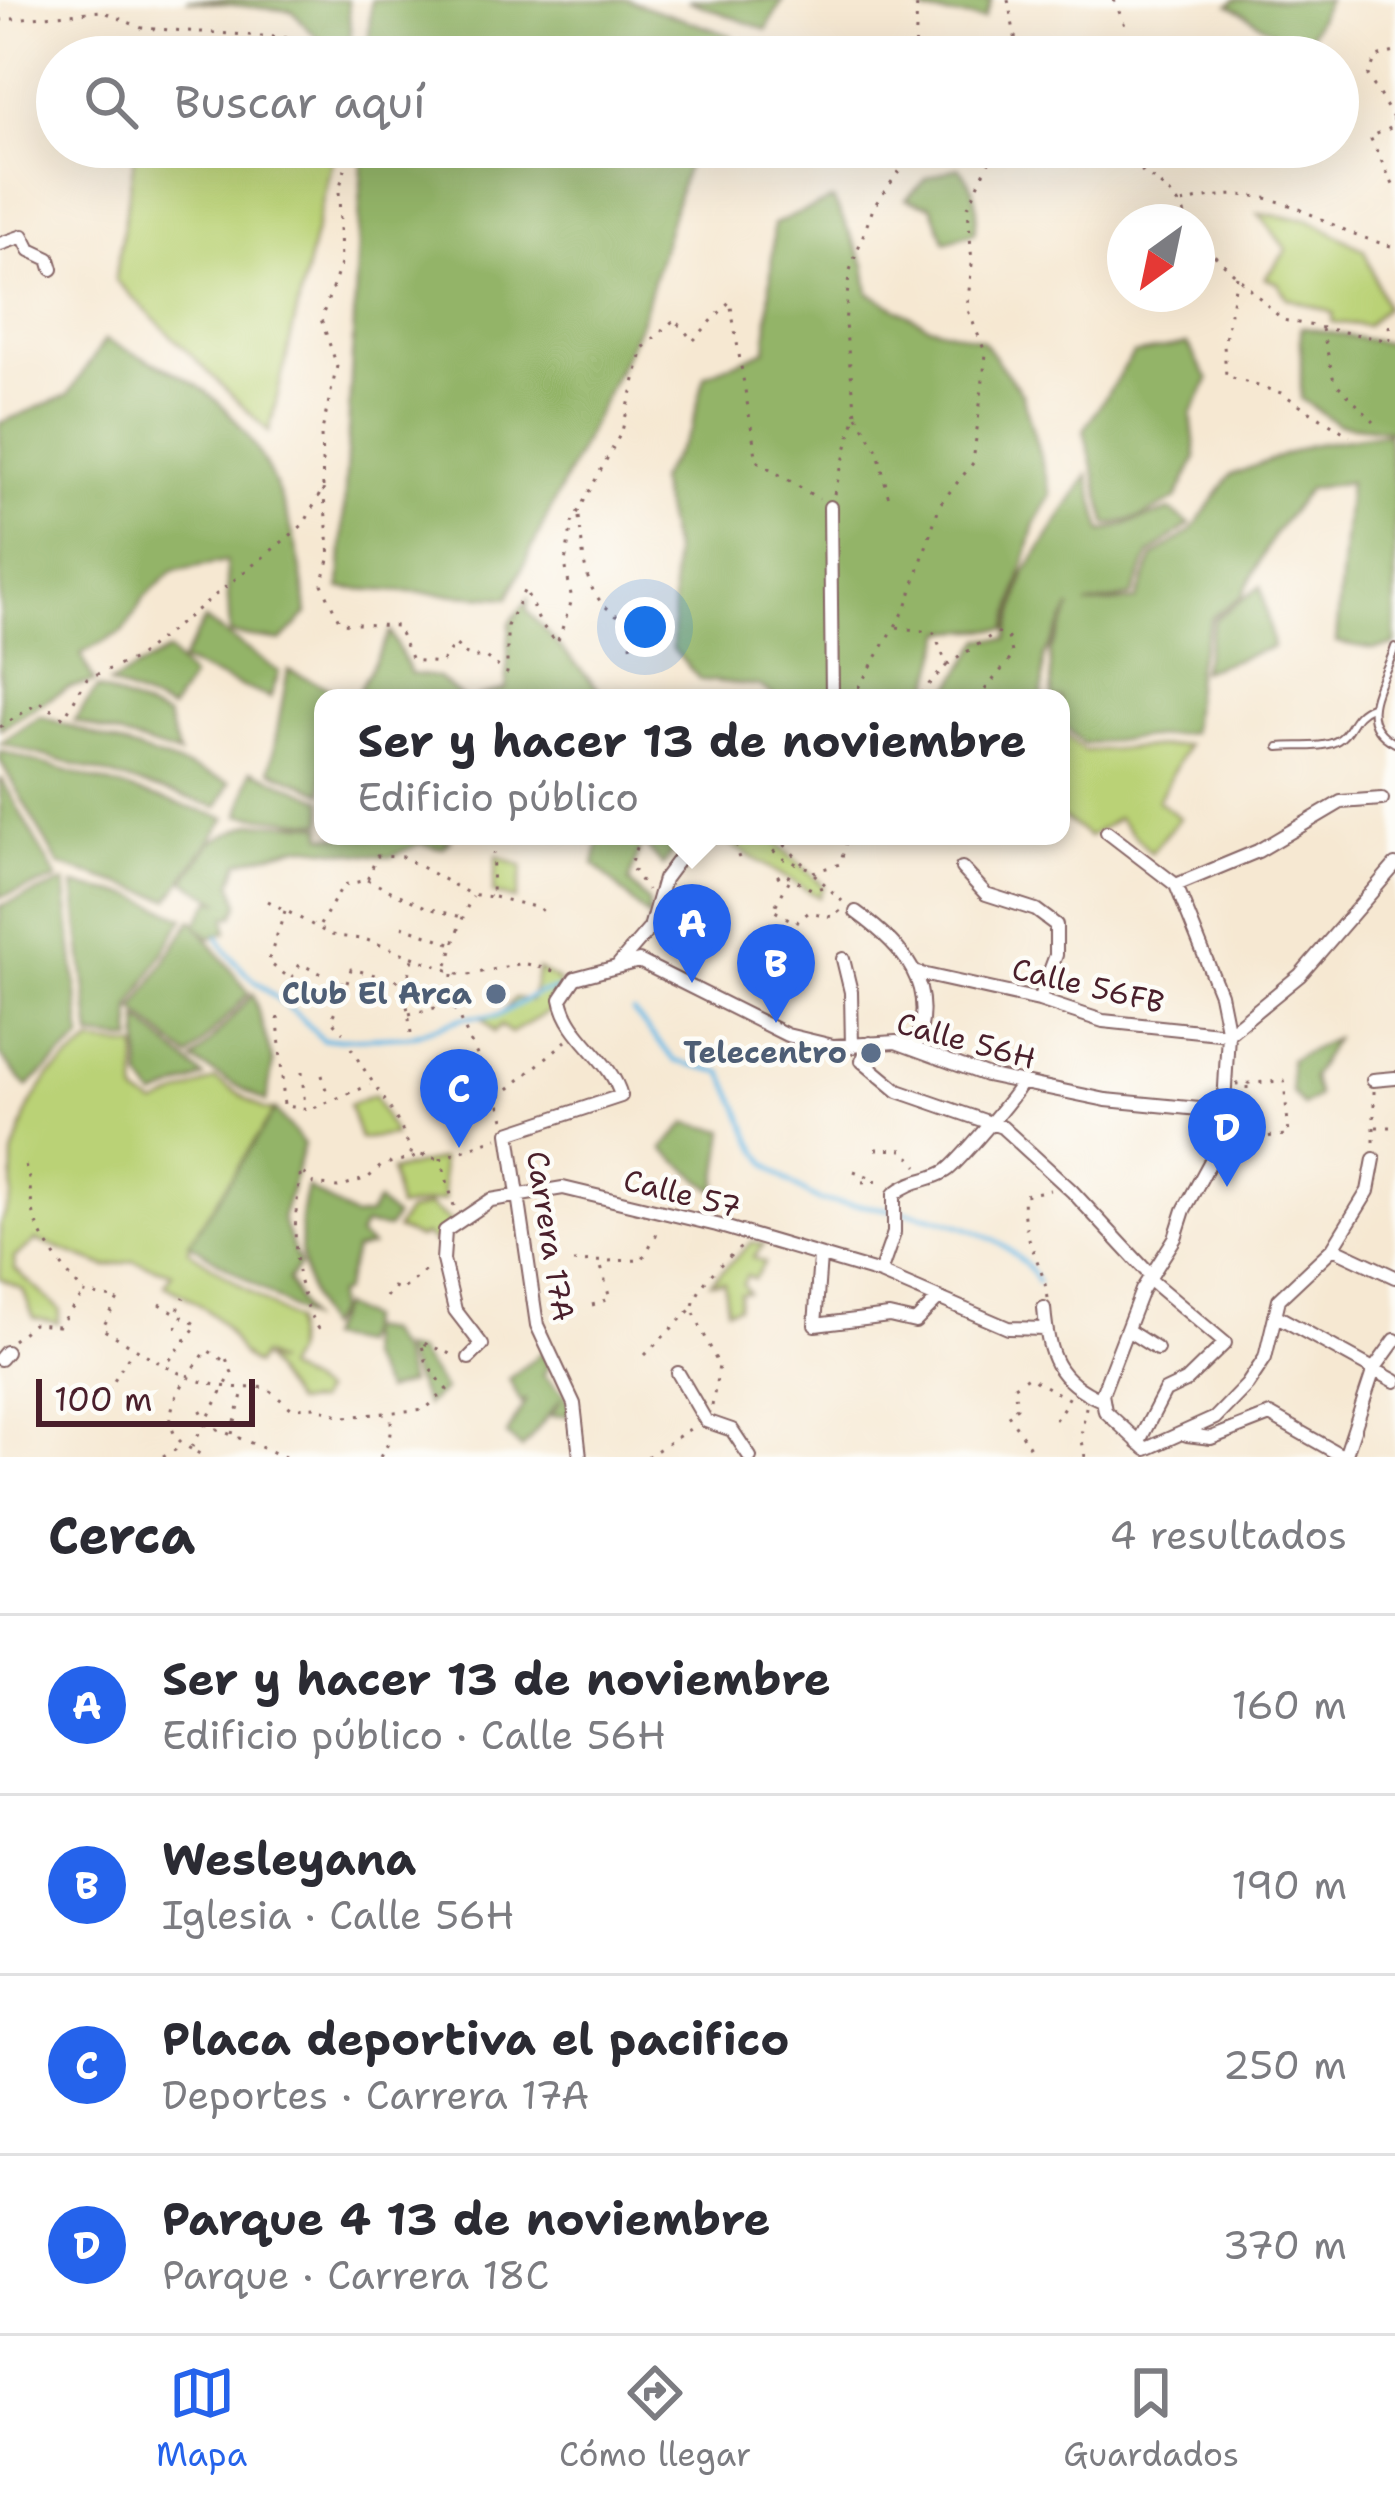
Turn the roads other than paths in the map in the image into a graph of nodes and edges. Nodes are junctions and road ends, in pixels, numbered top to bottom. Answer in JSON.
{"nodes":[{"id":1,"x":0,"y":244,"type":"edge"},
{"id":2,"x":52,"y":268,"type":"dead end"},
{"id":3,"x":830,"y":507,"type":"road end"},
{"id":4,"x":1395,"y":646,"type":"edge"},
{"id":5,"x":832,"y":689,"type":"edge"},
{"id":6,"x":1371,"y":707,"type":"junction"},
{"id":7,"x":1395,"y":743,"type":"edge"},
{"id":8,"x":1279,"y":747,"type":"dead end"},
{"id":9,"x":1382,"y":799,"type":"dead end"},
{"id":10,"x":1107,"y":832,"type":"dead end"},
{"id":11,"x":688,"y":845,"type":"edge"},
{"id":12,"x":1395,"y":865,"type":"edge"},
{"id":13,"x":962,"y":868,"type":"dead end"},
{"id":14,"x":1176,"y":885,"type":"junction"},
{"id":15,"x":856,"y":912,"type":"road end"},
{"id":16,"x":843,"y":959,"type":"dead end"},
{"id":17,"x":620,"y":964,"type":"junction"},
{"id":18,"x":917,"y":973,"type":"junction"},
{"id":19,"x":1039,"y":1000,"type":"junction"},
{"id":20,"x":1228,"y":1034,"type":"junction"},
{"id":21,"x":870,"y":1043,"type":"junction"},
{"id":22,"x":852,"y":1047,"type":"junction"},
{"id":23,"x":915,"y":1048,"type":"junction"},
{"id":24,"x":1395,"y":1078,"type":"edge"},
{"id":25,"x":1373,"y":1080,"type":"road end"},
{"id":26,"x":1022,"y":1082,"type":"junction"},
{"id":27,"x":621,"y":1096,"type":"joint"},
{"id":28,"x":1220,"y":1111,"type":"junction"},
{"id":29,"x":992,"y":1123,"type":"junction"},
{"id":30,"x":1374,"y":1159,"type":"road end"},
{"id":31,"x":517,"y":1193,"type":"junction"},
{"id":32,"x":1333,"y":1249,"type":"junction"},
{"id":33,"x":820,"y":1257,"type":"junction"},
{"id":34,"x":880,"y":1273,"type":"junction"},
{"id":35,"x":1150,"y":1277,"type":"junction"},
{"id":36,"x":1395,"y":1277,"type":"edge"},
{"id":37,"x":939,"y":1298,"type":"junction"},
{"id":38,"x":1044,"y":1308,"type":"road end"},
{"id":39,"x":1275,"y":1315,"type":"junction"},
{"id":40,"x":1046,"y":1329,"type":"junction"},
{"id":41,"x":1126,"y":1330,"type":"junction"},
{"id":42,"x":1395,"y":1340,"type":"edge"},
{"id":43,"x":1157,"y":1349,"type":"dead end"},
{"id":44,"x":469,"y":1358,"type":"road end"},
{"id":45,"x":1374,"y":1369,"type":"junction"},
{"id":46,"x":678,"y":1373,"type":"dead end"},
{"id":47,"x":1395,"y":1381,"type":"edge"},
{"id":48,"x":1103,"y":1406,"type":"junction"},
{"id":49,"x":1187,"y":1435,"type":"junction"},
{"id":50,"x":1143,"y":1448,"type":"edge"},
{"id":51,"x":580,"y":1457,"type":"edge"},
{"id":52,"x":750,"y":1457,"type":"edge"},
{"id":53,"x":1344,"y":1457,"type":"edge"}],
"edges":[{"from":1,"to":2,"type":"street"},
{"from":3,"to":5,"type":"street"},
{"from":4,"to":6,"type":"lane"},
{"from":6,"to":7,"type":"lane"},
{"from":6,"to":8,"type":"lane"},
{"from":9,"to":14,"type":"street"},
{"from":10,"to":14,"type":"street"},
{"from":11,"to":17,"type":"street"},
{"from":12,"to":20,"type":"street"},
{"from":13,"to":19,"type":"street"},
{"from":14,"to":20,"type":"street"},
{"from":15,"to":18,"type":"street"},
{"from":16,"to":22,"type":"street"},
{"from":17,"to":22,"type":"street","name":"Calle 56H"},
{"from":17,"to":27,"type":"street","name":"Calle 56H"},
{"from":18,"to":19,"type":"street","name":"Calle 56FB"},
{"from":18,"to":23,"type":"street"},
{"from":19,"to":20,"type":"street","name":"Calle 56FB"},
{"from":20,"to":28,"type":"street"},
{"from":21,"to":22,"type":"street","name":"Calle 56H"},
{"from":21,"to":23,"type":"street","name":"Calle 56H"},
{"from":21,"to":29,"type":"street"},
{"from":23,"to":26,"type":"street","name":"Calle 56H"},
{"from":24,"to":25,"type":"street"},
{"from":26,"to":28,"type":"street","name":"Calle 56H"},
{"from":26,"to":29,"type":"street"},
{"from":27,"to":31,"type":"street","name":"Carrera 17A"},
{"from":28,"to":35,"type":"street"},
{"from":29,"to":34,"type":"street"},
{"from":29,"to":35,"type":"street"},
{"from":30,"to":32,"type":"street"},
{"from":31,"to":33,"type":"street","name":"Calle 57"},
{"from":31,"to":44,"type":"street","name":"Calle 57"},
{"from":31,"to":51,"type":"street","name":"Carrera 17A"},
{"from":32,"to":36,"type":"street"},
{"from":32,"to":39,"type":"street"},
{"from":33,"to":34,"type":"street","name":"Calle 57"},
{"from":33,"to":37,"type":"street"},
{"from":34,"to":37,"type":"street","name":"Calle 57"},
{"from":35,"to":41,"type":"street"},
{"from":35,"to":50,"type":"street"},
{"from":37,"to":40,"type":"street","name":"Calle 57"},
{"from":38,"to":40,"type":"street"},
{"from":39,"to":45,"type":"street"},
{"from":39,"to":49,"type":"street"},
{"from":40,"to":48,"type":"street"},
{"from":41,"to":43,"type":"street"},
{"from":41,"to":48,"type":"street"},
{"from":42,"to":45,"type":"street"},
{"from":45,"to":47,"type":"street"},
{"from":45,"to":53,"type":"street"},
{"from":46,"to":52,"type":"street"},
{"from":48,"to":50,"type":"street"},
{"from":49,"to":50,"type":"street"},
{"from":49,"to":53,"type":"street"}]}
